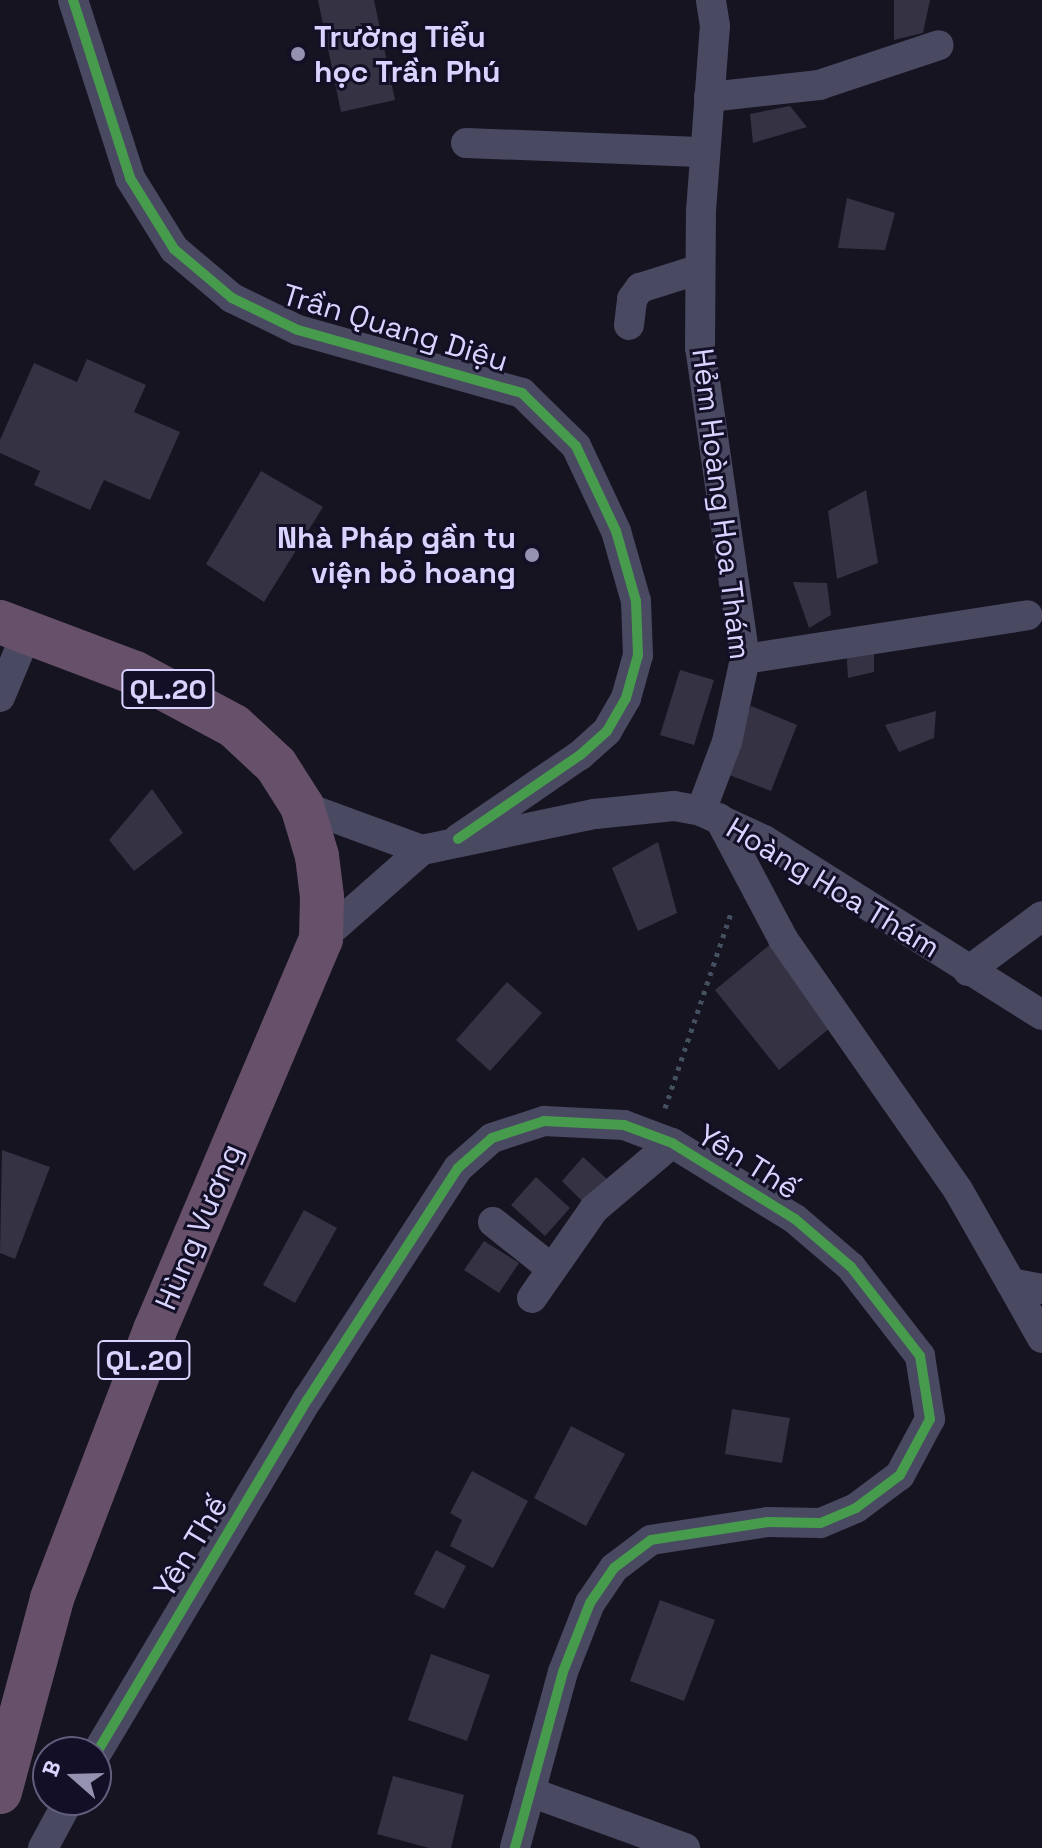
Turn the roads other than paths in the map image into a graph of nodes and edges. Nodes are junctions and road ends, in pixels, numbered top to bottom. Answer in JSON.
{"nodes":[{"id":1,"x":73,"y":0,"type":"edge"},
{"id":2,"x":711,"y":0,"type":"edge"},
{"id":3,"x":939,"y":45,"type":"dead end"},
{"id":4,"x":709,"y":97,"type":"junction"},
{"id":5,"x":466,"y":143,"type":"dead end"},
{"id":6,"x":705,"y":152,"type":"junction"},
{"id":7,"x":700,"y":269,"type":"junction"},
{"id":8,"x":629,"y":325,"type":"dead end"},
{"id":9,"x":1028,"y":615,"type":"dead end"},
{"id":10,"x":13,"y":627,"type":"edge"},
{"id":11,"x":745,"y":659,"type":"junction"},
{"id":12,"x":0,"y":697,"type":"edge"},
{"id":13,"x":302,"y":806,"type":"junction"},
{"id":14,"x":710,"y":815,"type":"junction"},
{"id":15,"x":458,"y":839,"type":"junction"},
{"id":16,"x":422,"y":850,"type":"junction"},
{"id":17,"x":1042,"y":916,"type":"edge"},
{"id":18,"x":321,"y":939,"type":"junction"},
{"id":19,"x":973,"y":974,"type":"junction"},
{"id":20,"x":1042,"y":994,"type":"edge"},
{"id":21,"x":1042,"y":1015,"type":"edge"},
{"id":22,"x":664,"y":1139,"type":"junction"},
{"id":23,"x":493,"y":1222,"type":"dead end"},
{"id":24,"x":552,"y":1269,"type":"junction"},
{"id":25,"x":1011,"y":1283,"type":"junction"},
{"id":26,"x":1042,"y":1289,"type":"edge"},
{"id":27,"x":532,"y":1298,"type":"dead end"},
{"id":28,"x":1042,"y":1338,"type":"edge"},
{"id":29,"x":107,"y":1736,"type":"edge"},
{"id":30,"x":0,"y":1792,"type":"edge"},
{"id":31,"x":530,"y":1792,"type":"junction"},
{"id":32,"x":60,"y":1816,"type":"edge"},
{"id":33,"x":43,"y":1848,"type":"edge"},
{"id":34,"x":515,"y":1848,"type":"edge"},
{"id":35,"x":685,"y":1848,"type":"edge"}],
"edges":[{"from":1,"to":15,"type":"street","name":"Trần Quang Diệu"},
{"from":2,"to":4,"type":"street","name":"Hẻm Hoàng Hoa Thám"},
{"from":3,"to":4,"type":"street"},
{"from":4,"to":6,"type":"street","name":"Hẻm Hoàng Hoa Thám"},
{"from":5,"to":6,"type":"street"},
{"from":6,"to":7,"type":"street","name":"Hẻm Hoàng Hoa Thám"},
{"from":7,"to":8,"type":"street"},
{"from":7,"to":11,"type":"street","name":"Hẻm Hoàng Hoa Thám"},
{"from":9,"to":11,"type":"street"},
{"from":10,"to":12,"type":"street"},
{"from":10,"to":13,"type":"highway","number":"QL.20"},
{"from":11,"to":14,"type":"street","name":"Hẻm Hoàng Hoa Thám"},
{"from":13,"to":16,"type":"street"},
{"from":13,"to":18,"type":"highway"},
{"from":14,"to":15,"type":"street","name":"Hoàng Hoa Thám"},
{"from":14,"to":19,"type":"street","name":"Hoàng Hoa Thám"},
{"from":14,"to":25,"type":"street"},
{"from":15,"to":16,"type":"street","name":"Hoàng Hoa Thám"},
{"from":16,"to":18,"type":"street"},
{"from":17,"to":19,"type":"street"},
{"from":18,"to":30,"type":"highway","name":"Hùng Vương","number":"QL.20"},
{"from":19,"to":20,"type":"street"},
{"from":19,"to":21,"type":"street","name":"Hoàng Hoa Thám"},
{"from":22,"to":24,"type":"street"},
{"from":22,"to":29,"type":"street","name":"Yên Thế"},
{"from":22,"to":31,"type":"street","name":"Yên Thế"},
{"from":23,"to":24,"type":"street"},
{"from":24,"to":27,"type":"street"},
{"from":25,"to":26,"type":"street"},
{"from":25,"to":28,"type":"street"},
{"from":31,"to":34,"type":"street","name":"Yên Thế"},
{"from":31,"to":35,"type":"street"},
{"from":32,"to":33,"type":"street"}]}
